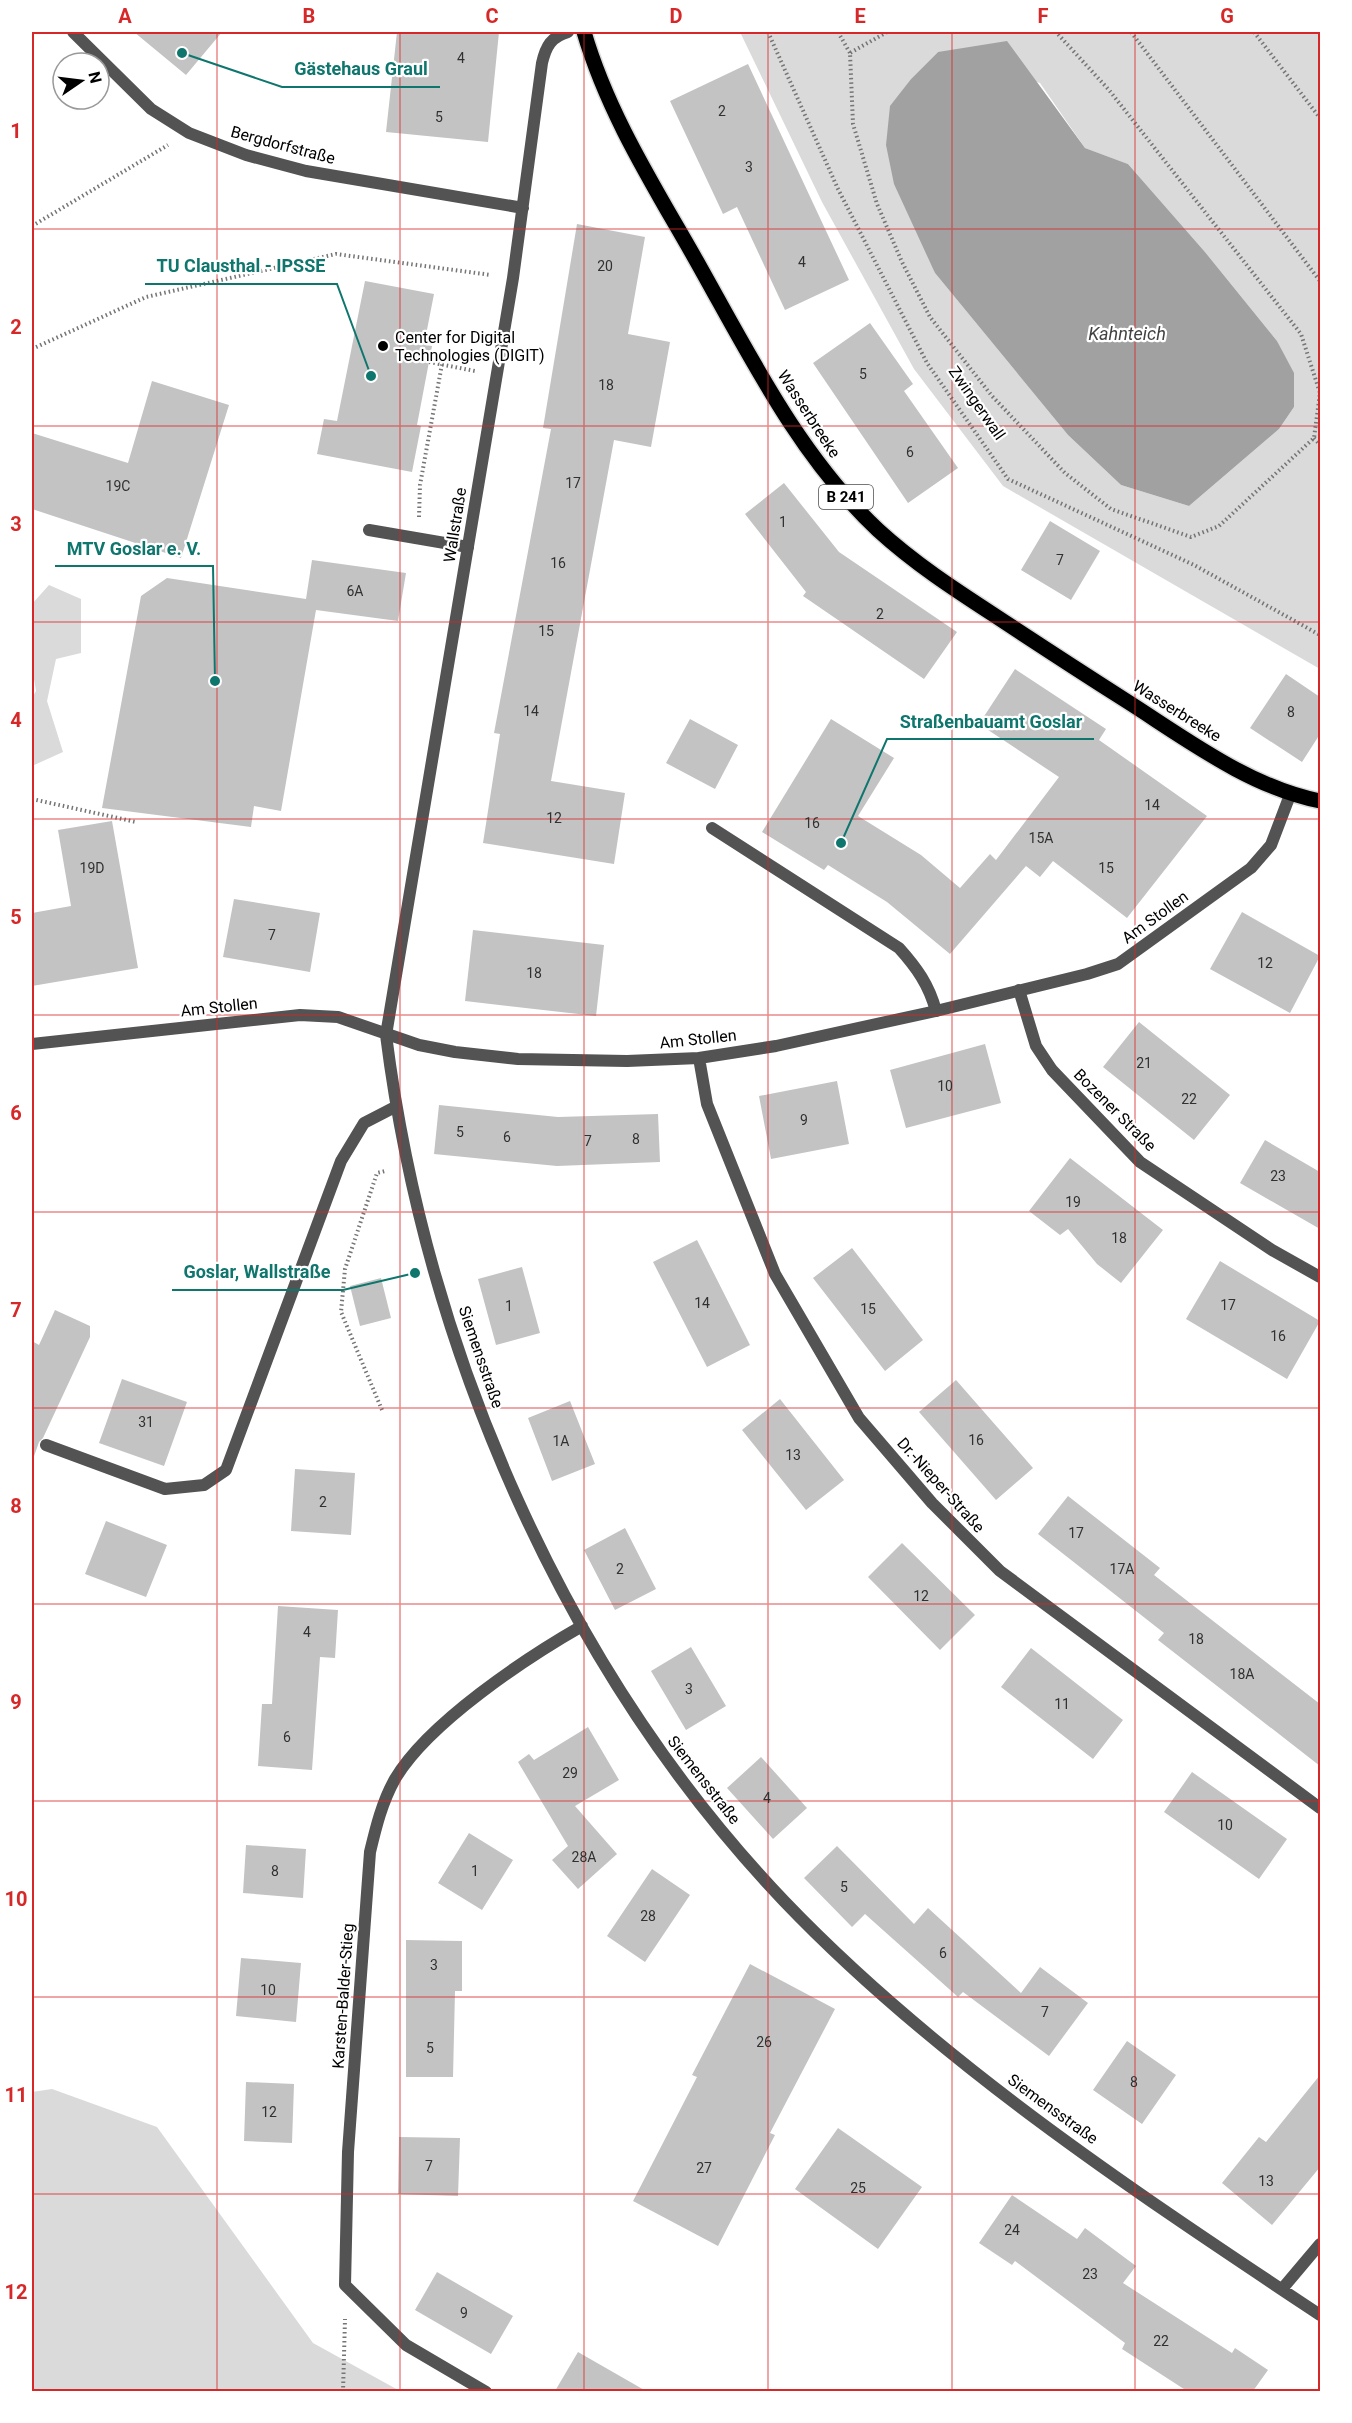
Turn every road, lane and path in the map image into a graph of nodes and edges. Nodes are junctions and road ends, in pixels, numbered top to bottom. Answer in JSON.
{"nodes":[{"id":1,"x":73,"y":32,"type":"edge"},
{"id":2,"x":568,"y":32,"type":"edge"},
{"id":3,"x":584,"y":32,"type":"edge"},
{"id":4,"x":768,"y":32,"type":"edge"},
{"id":5,"x":838,"y":32,"type":"edge"},
{"id":6,"x":887,"y":32,"type":"edge"},
{"id":7,"x":1056,"y":32,"type":"edge"},
{"id":8,"x":1131,"y":32,"type":"edge"},
{"id":9,"x":1254,"y":32,"type":"edge"},
{"id":10,"x":850,"y":53,"type":"junction"},
{"id":11,"x":1320,"y":118,"type":"edge"},
{"id":12,"x":189,"y":133,"type":"junction"},
{"id":13,"x":523,"y":208,"type":"junction"},
{"id":14,"x":32,"y":226,"type":"edge"},
{"id":15,"x":513,"y":278,"type":"junction"},
{"id":16,"x":1320,"y":281,"type":"edge"},
{"id":17,"x":32,"y":349,"type":"edge"},
{"id":18,"x":429,"y":362,"type":"dead end"},
{"id":19,"x":442,"y":364,"type":"junction"},
{"id":20,"x":465,"y":369,"type":"dead end"},
{"id":21,"x":1314,"y":438,"type":"junction"},
{"id":22,"x":1320,"y":445,"type":"edge"},
{"id":23,"x":369,"y":530,"type":"dead end"},
{"id":24,"x":418,"y":539,"type":"junction"},
{"id":25,"x":468,"y":547,"type":"junction"},
{"id":26,"x":1320,"y":635,"type":"edge"},
{"id":27,"x":1290,"y":795,"type":"junction"},
{"id":28,"x":32,"y":799,"type":"edge"},
{"id":29,"x":1320,"y":801,"type":"edge"},
{"id":30,"x":136,"y":822,"type":"dead end"},
{"id":31,"x":712,"y":828,"type":"dead end"},
{"id":32,"x":1019,"y":990,"type":"junction"},
{"id":33,"x":936,"y":1011,"type":"junction"},
{"id":34,"x":386,"y":1035,"type":"junction"},
{"id":35,"x":32,"y":1044,"type":"edge"},
{"id":36,"x":699,"y":1058,"type":"junction"},
{"id":37,"x":395,"y":1107,"type":"junction"},
{"id":38,"x":409,"y":1163,"type":"junction"},
{"id":39,"x":1320,"y":1276,"type":"edge"},
{"id":40,"x":382,"y":1410,"type":"dead end"},
{"id":41,"x":46,"y":1445,"type":"dead end"},
{"id":42,"x":582,"y":1626,"type":"junction"},
{"id":43,"x":1320,"y":1808,"type":"edge"},
{"id":44,"x":1320,"y":2244,"type":"edge"},
{"id":45,"x":345,"y":2285,"type":"junction"},
{"id":46,"x":1282,"y":2289,"type":"junction"},
{"id":47,"x":1320,"y":2315,"type":"edge"},
{"id":48,"x":343,"y":2391,"type":"edge"},
{"id":49,"x":486,"y":2391,"type":"edge"}],
"edges":[{"from":1,"to":12,"type":"street","name":"Bergdorfstraße"},
{"from":2,"to":13,"type":"street","name":"Wallstraße"},
{"from":3,"to":27,"type":"main road","name":"Wasserbreeke","number":"B 241"},
{"from":4,"to":26,"type":"path","name":"Zwingerwall"},
{"from":5,"to":10,"type":"path"},
{"from":6,"to":10,"type":"path"},
{"from":7,"to":21,"type":"path"},
{"from":8,"to":16,"type":"path"},
{"from":9,"to":11,"type":"path"},
{"from":10,"to":21,"type":"path"},
{"from":12,"to":13,"type":"street","name":"Bergdorfstraße"},
{"from":12,"to":14,"type":"path"},
{"from":13,"to":15,"type":"street","name":"Wallstraße"},
{"from":15,"to":17,"type":"path"},
{"from":15,"to":25,"type":"street","name":"Wallstraße"},
{"from":18,"to":19,"type":"path"},
{"from":19,"to":20,"type":"path"},
{"from":19,"to":24,"type":"path"},
{"from":21,"to":22,"type":"path"},
{"from":23,"to":24,"type":"street"},
{"from":24,"to":25,"type":"street"},
{"from":25,"to":34,"type":"street","name":"Wallstraße"},
{"from":27,"to":29,"type":"main road","number":"B 241"},
{"from":27,"to":32,"type":"street","name":"Am Stollen"},
{"from":28,"to":30,"type":"path"},
{"from":31,"to":33,"type":"street"},
{"from":32,"to":33,"type":"street","name":"Am Stollen"},
{"from":32,"to":39,"type":"street","name":"Bozener Straße"},
{"from":33,"to":36,"type":"street","name":"Am Stollen"},
{"from":34,"to":35,"type":"street","name":"Am Stollen"},
{"from":34,"to":36,"type":"street","name":"Am Stollen"},
{"from":34,"to":37,"type":"street","name":"Siemensstraße"},
{"from":36,"to":43,"type":"street","name":"Dr.-Nieper-Straße"},
{"from":37,"to":38,"type":"street","name":"Siemensstraße"},
{"from":37,"to":41,"type":"street"},
{"from":38,"to":40,"type":"path"},
{"from":38,"to":42,"type":"street","name":"Siemensstraße"},
{"from":42,"to":45,"type":"street","name":"Karsten-Balder-Stieg"},
{"from":42,"to":46,"type":"street","name":"Siemensstraße"},
{"from":44,"to":46,"type":"street"},
{"from":45,"to":48,"type":"path"},
{"from":45,"to":49,"type":"street"},
{"from":46,"to":47,"type":"street","name":"Siemensstraße"}]}
